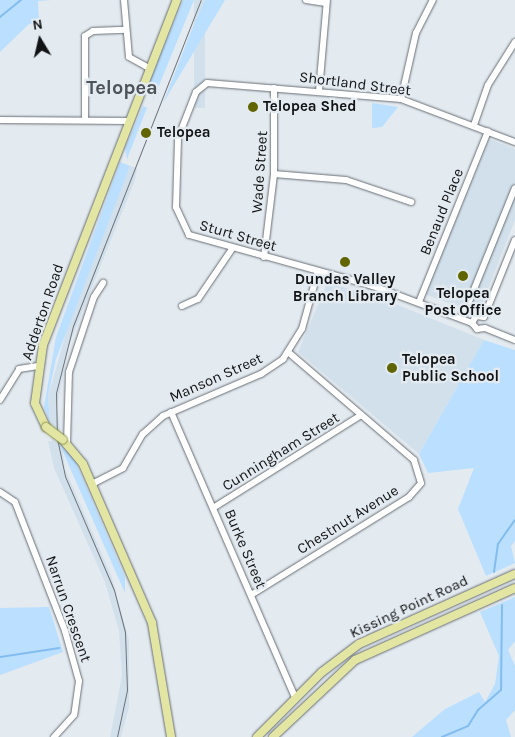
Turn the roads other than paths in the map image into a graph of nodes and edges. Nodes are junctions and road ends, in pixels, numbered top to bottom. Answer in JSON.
{"nodes":[{"id":1,"x":124,"y":0,"type":"edge"},
{"id":2,"x":177,"y":0,"type":"edge"},
{"id":3,"x":306,"y":0,"type":"edge"},
{"id":4,"x":432,"y":0,"type":"edge"},
{"id":5,"x":327,"y":2,"type":"edge"},
{"id":6,"x":126,"y":30,"type":"junction"},
{"id":7,"x":515,"y":42,"type":"edge"},
{"id":8,"x":149,"y":68,"type":"junction"},
{"id":9,"x":274,"y":88,"type":"junction"},
{"id":10,"x":319,"y":91,"type":"junction"},
{"id":11,"x":401,"y":99,"type":"junction"},
{"id":12,"x":85,"y":118,"type":"junction"},
{"id":13,"x":0,"y":120,"type":"edge"},
{"id":14,"x":130,"y":120,"type":"junction"},
{"id":15,"x":474,"y":125,"type":"junction"},
{"id":16,"x":488,"y":131,"type":"junction"},
{"id":17,"x":515,"y":142,"type":"edge"},
{"id":18,"x":274,"y":174,"type":"junction"},
{"id":19,"x":515,"y":188,"type":"edge"},
{"id":20,"x":411,"y":202,"type":"dead end"},
{"id":21,"x":514,"y":244,"type":"edge"},
{"id":22,"x":232,"y":249,"type":"junction"},
{"id":23,"x":264,"y":257,"type":"junction"},
{"id":24,"x":318,"y":271,"type":"junction"},
{"id":25,"x":103,"y":283,"type":"dead end"},
{"id":26,"x":419,"y":302,"type":"junction"},
{"id":27,"x":182,"y":306,"type":"dead end"},
{"id":28,"x":484,"y":317,"type":"junction"},
{"id":29,"x":462,"y":319,"type":"junction"},
{"id":30,"x":472,"y":323,"type":"junction"},
{"id":31,"x":485,"y":328,"type":"junction"},
{"id":32,"x":515,"y":340,"type":"edge"},
{"id":33,"x":288,"y":353,"type":"junction"},
{"id":34,"x":38,"y":366,"type":"junction"},
{"id":35,"x":0,"y":398,"type":"edge"},
{"id":36,"x":171,"y":412,"type":"junction"},
{"id":37,"x":361,"y":414,"type":"junction"},
{"id":38,"x":65,"y":442,"type":"junction"},
{"id":39,"x":92,"y":484,"type":"junction"},
{"id":40,"x":0,"y":492,"type":"edge"},
{"id":41,"x":213,"y":508,"type":"junction"},
{"id":42,"x":515,"y":574,"type":"edge"},
{"id":43,"x":515,"y":588,"type":"edge"},
{"id":44,"x":251,"y":595,"type":"junction"},
{"id":45,"x":295,"y":697,"type":"junction"},
{"id":46,"x":54,"y":737,"type":"edge"},
{"id":47,"x":171,"y":737,"type":"edge"},
{"id":48,"x":257,"y":737,"type":"edge"},
{"id":49,"x":274,"y":737,"type":"edge"}],
"edges":[{"from":1,"to":6,"type":"street"},
{"from":2,"to":8,"type":"main road","name":"Adderton Road"},
{"from":3,"to":5,"type":"street"},
{"from":4,"to":11,"type":"street"},
{"from":5,"to":10,"type":"street"},
{"from":6,"to":8,"type":"street"},
{"from":6,"to":12,"type":"street"},
{"from":7,"to":15,"type":"street"},
{"from":8,"to":14,"type":"main road","name":"Adderton Road"},
{"from":9,"to":10,"type":"street","name":"Shortland Street"},
{"from":9,"to":18,"type":"street","name":"Wade Street"},
{"from":9,"to":22,"type":"street","name":"Sturt Street"},
{"from":10,"to":11,"type":"street","name":"Shortland Street"},
{"from":11,"to":15,"type":"street","name":"Shortland Street"},
{"from":12,"to":13,"type":"street"},
{"from":12,"to":14,"type":"street"},
{"from":14,"to":34,"type":"main road","name":"Adderton Road"},
{"from":15,"to":16,"type":"street","name":"Shortland Street"},
{"from":16,"to":17,"type":"street","name":"Shortland Street"},
{"from":16,"to":26,"type":"street","name":"Benaud Place"},
{"from":18,"to":20,"type":"street"},
{"from":18,"to":23,"type":"street","name":"Wade Street"},
{"from":19,"to":29,"type":"street"},
{"from":21,"to":28,"type":"street"},
{"from":22,"to":23,"type":"street","name":"Sturt Street"},
{"from":22,"to":27,"type":"street"},
{"from":23,"to":24,"type":"street","name":"Sturt Street"},
{"from":24,"to":26,"type":"street","name":"Sturt Street"},
{"from":24,"to":33,"type":"street","name":"Manson Street"},
{"from":25,"to":38,"type":"street"},
{"from":26,"to":29,"type":"street","name":"Sturt Street"},
{"from":28,"to":30,"type":"street"},
{"from":28,"to":31,"type":"street"},
{"from":29,"to":30,"type":"street","name":"Sturt Street"},
{"from":30,"to":31,"type":"street","name":"Sturt Street"},
{"from":31,"to":32,"type":"street"},
{"from":33,"to":36,"type":"street","name":"Manson Street"},
{"from":33,"to":37,"type":"street","name":"Chestnut Avenue"},
{"from":34,"to":35,"type":"street"},
{"from":34,"to":38,"type":"main road","name":"Adderton Road","bridge":true},
{"from":36,"to":39,"type":"street","name":"Manson Street"},
{"from":36,"to":41,"type":"street","name":"Burke Street"},
{"from":37,"to":41,"type":"street","name":"Cunningham Street"},
{"from":37,"to":44,"type":"street","name":"Chestnut Avenue"},
{"from":38,"to":39,"type":"main road","name":"Adderton Road"},
{"from":39,"to":47,"type":"main road","name":"Adderton Road"},
{"from":40,"to":46,"type":"street","name":"Narrun Crescent"},
{"from":41,"to":44,"type":"street","name":"Burke Street"},
{"from":42,"to":45,"type":"main road","name":"Kissing Point Road"},
{"from":43,"to":49,"type":"main road","name":"Kissing Point Road"},
{"from":44,"to":45,"type":"street","name":"Burke Street"},
{"from":45,"to":48,"type":"main road","name":"Kissing Point Road"}]}
